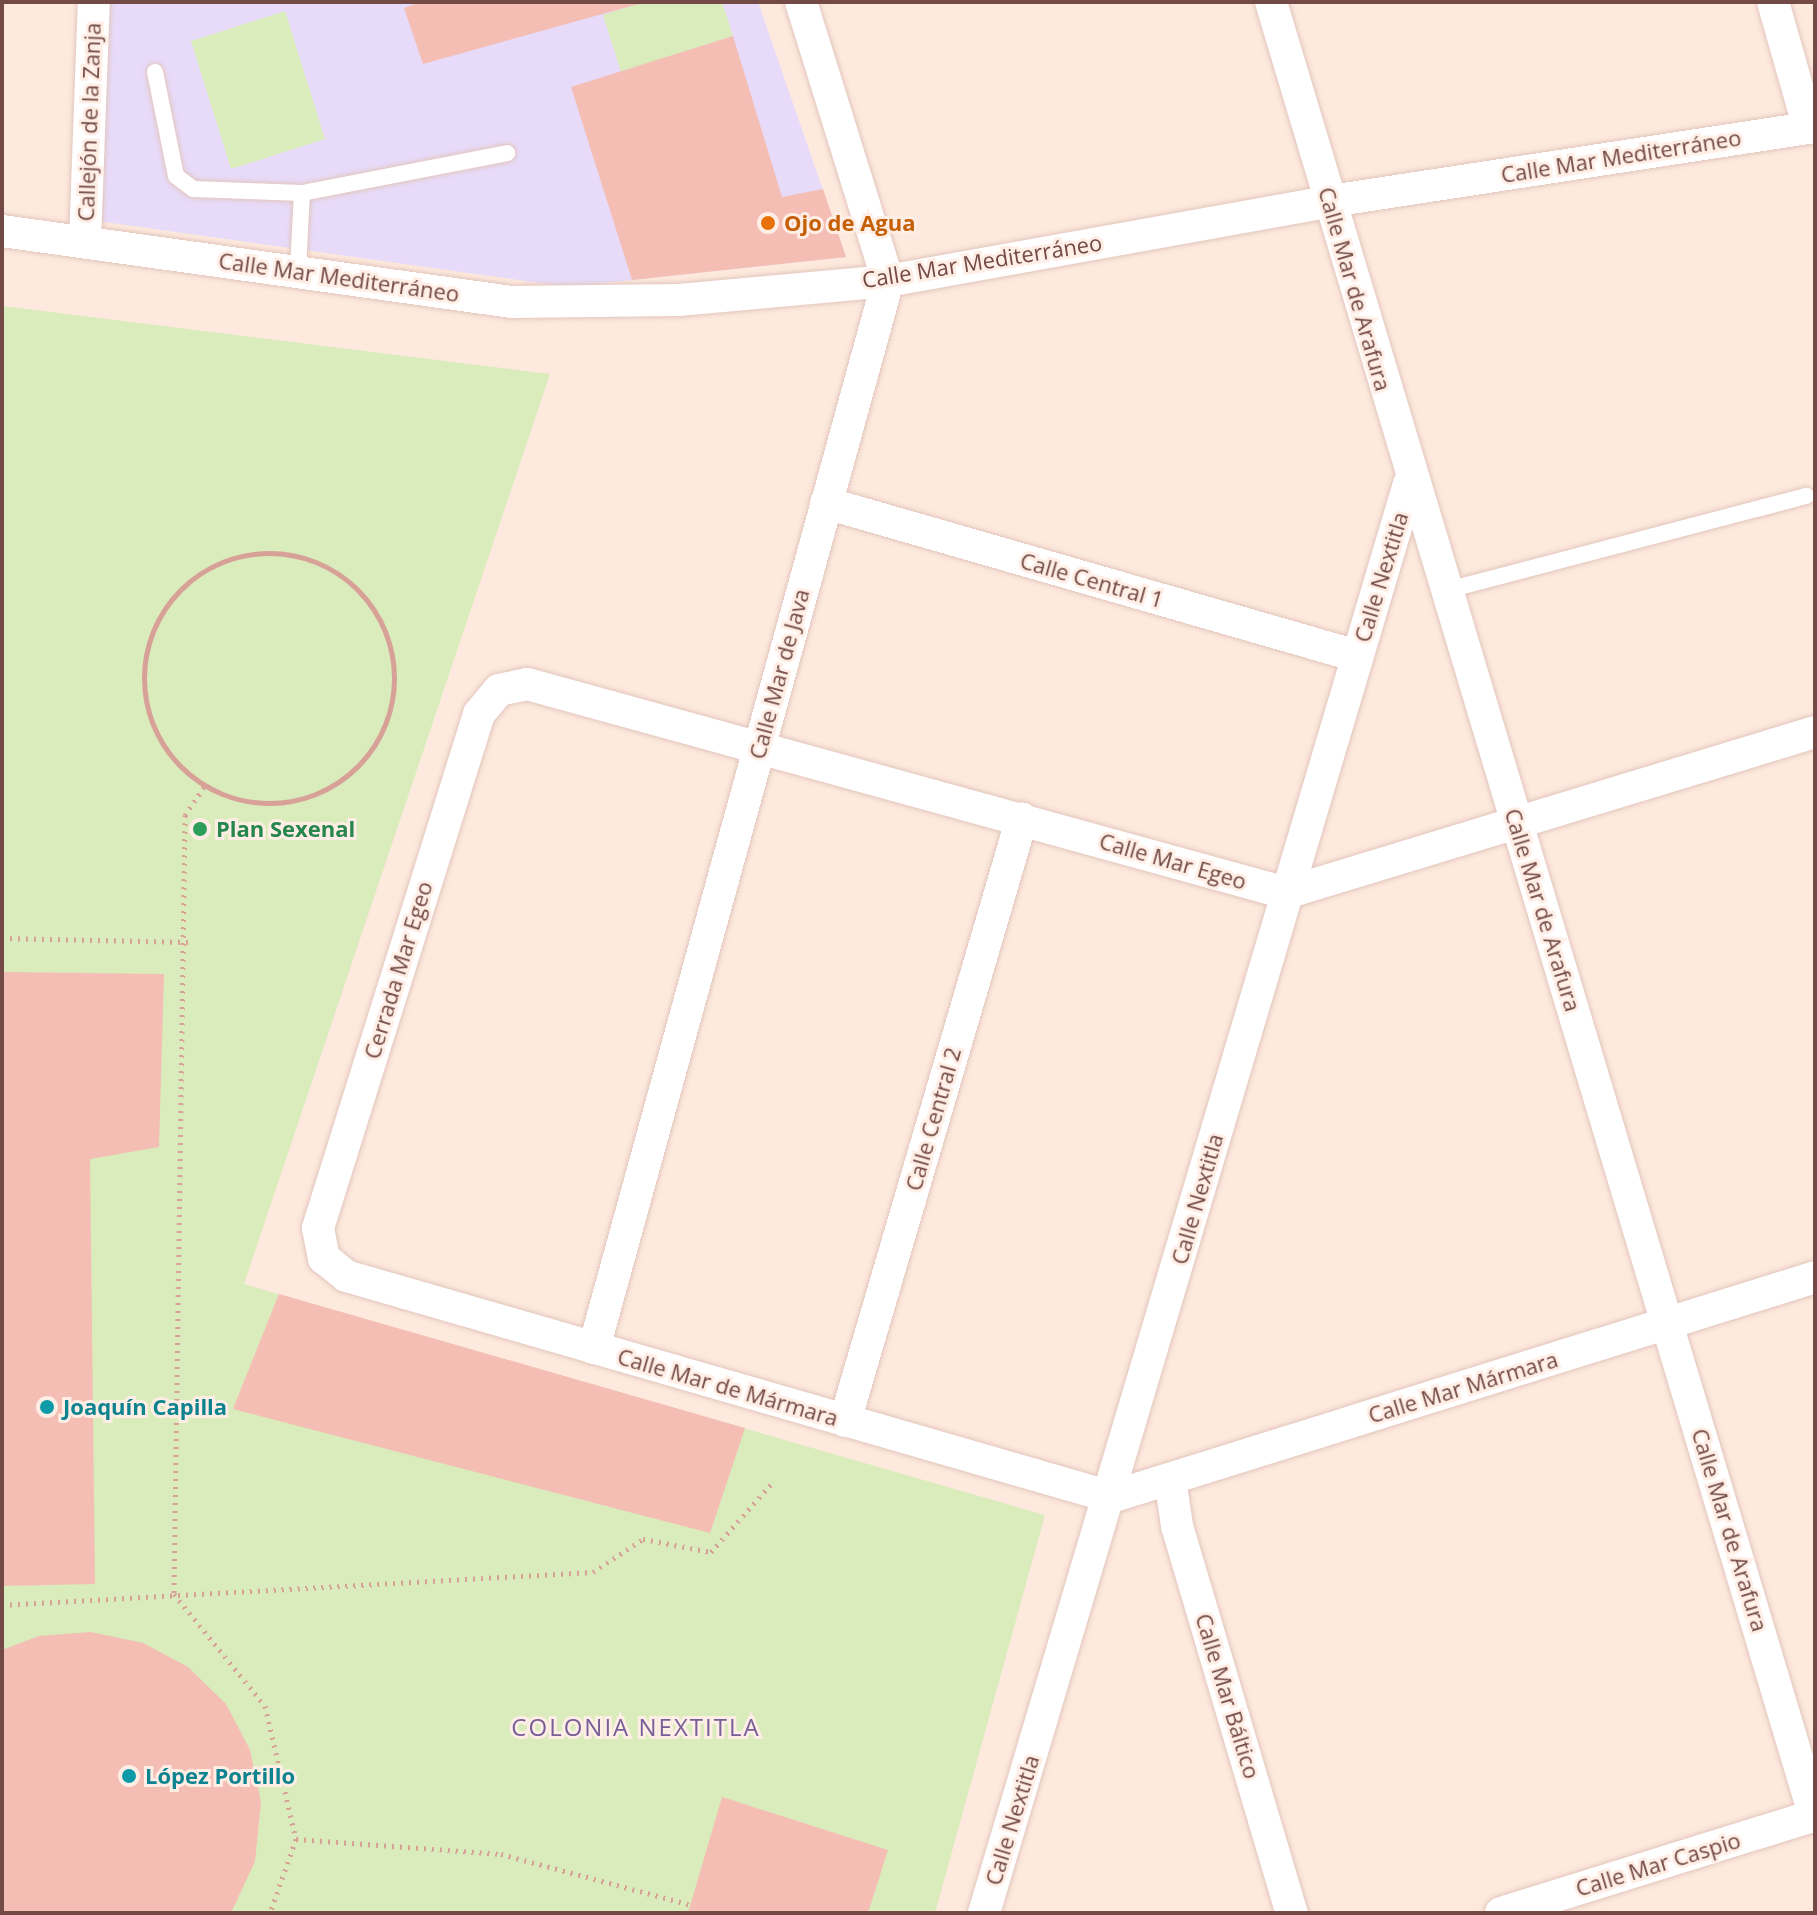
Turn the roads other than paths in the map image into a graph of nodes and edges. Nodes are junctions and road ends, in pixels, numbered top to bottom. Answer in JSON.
{"nodes":[{"id":1,"x":94,"y":2,"type":"edge"},
{"id":2,"x":801,"y":2,"type":"edge"},
{"id":3,"x":1271,"y":2,"type":"edge"},
{"id":4,"x":1773,"y":2,"type":"edge"},
{"id":5,"x":155,"y":72,"type":"dead end"},
{"id":6,"x":1812,"y":127,"type":"edge"},
{"id":7,"x":507,"y":153,"type":"dead end"},
{"id":8,"x":302,"y":193,"type":"junction"},
{"id":9,"x":1331,"y":201,"type":"junction"},
{"id":10,"x":2,"y":231,"type":"edge"},
{"id":11,"x":85,"y":242,"type":"junction"},
{"id":12,"x":298,"y":269,"type":"junction"},
{"id":13,"x":888,"y":281,"type":"junction"},
{"id":14,"x":1409,"y":484,"type":"junction"},
{"id":15,"x":1807,"y":496,"type":"dead end"},
{"id":16,"x":826,"y":503,"type":"junction"},
{"id":17,"x":1444,"y":591,"type":"junction"},
{"id":18,"x":1357,"y":656,"type":"junction"},
{"id":19,"x":527,"y":684,"type":"joint"},
{"id":20,"x":1815,"y":732,"type":"edge"},
{"id":21,"x":758,"y":750,"type":"junction"},
{"id":22,"x":1022,"y":818,"type":"junction"},
{"id":23,"x":1517,"y":822,"type":"junction"},
{"id":24,"x":1286,"y":893,"type":"junction"},
{"id":25,"x":346,"y":1276,"type":"joint"},
{"id":26,"x":1815,"y":1277,"type":"edge"},
{"id":27,"x":1668,"y":1322,"type":"junction"},
{"id":28,"x":594,"y":1348,"type":"junction"},
{"id":29,"x":845,"y":1421,"type":"junction"},
{"id":30,"x":1170,"y":1479,"type":"junction"},
{"id":31,"x":1111,"y":1497,"type":"junction"},
{"id":32,"x":1815,"y":1816,"type":"edge"},
{"id":33,"x":984,"y":1913,"type":"edge"},
{"id":34,"x":1292,"y":1913,"type":"edge"},
{"id":35,"x":1501,"y":1913,"type":"edge"}],
"edges":[{"from":1,"to":11,"type":"street","name":"Callejón de la Zanja"},
{"from":2,"to":13,"type":"street"},
{"from":3,"to":9,"type":"street","name":"Calle Mar de Arafura"},
{"from":4,"to":6,"type":"street"},
{"from":5,"to":8,"type":"lane"},
{"from":6,"to":9,"type":"street","name":"Calle Mar Mediterráneo"},
{"from":7,"to":8,"type":"lane"},
{"from":8,"to":12,"type":"lane"},
{"from":9,"to":13,"type":"street","name":"Calle Mar Mediterráneo"},
{"from":9,"to":14,"type":"street","name":"Calle Mar de Arafura"},
{"from":10,"to":11,"type":"street","name":"Calle Mar Mediterráneo"},
{"from":11,"to":12,"type":"street","name":"Calle Mar Mediterráneo"},
{"from":12,"to":13,"type":"street","name":"Calle Mar Mediterráneo"},
{"from":13,"to":16,"type":"street","name":"Calle Mar de Java"},
{"from":14,"to":17,"type":"street","name":"Calle Mar de Arafura"},
{"from":14,"to":18,"type":"street","name":"Calle Nextitla"},
{"from":15,"to":17,"type":"lane"},
{"from":16,"to":18,"type":"street","name":"Calle Central 1"},
{"from":16,"to":21,"type":"street","name":"Calle Mar de Java"},
{"from":17,"to":23,"type":"street","name":"Calle Mar de Arafura"},
{"from":18,"to":24,"type":"street","name":"Calle Nextitla"},
{"from":19,"to":21,"type":"street","name":"Calle Mar Egeo"},
{"from":19,"to":25,"type":"street","name":"Cerrada Mar Egeo"},
{"from":20,"to":23,"type":"street"},
{"from":21,"to":22,"type":"street","name":"Calle Mar Egeo"},
{"from":21,"to":28,"type":"street","name":"Calle Mar de Java"},
{"from":22,"to":24,"type":"street","name":"Calle Mar Egeo"},
{"from":22,"to":29,"type":"street","name":"Calle Central 2"},
{"from":23,"to":24,"type":"street"},
{"from":23,"to":27,"type":"street","name":"Calle Mar de Arafura"},
{"from":24,"to":31,"type":"street","name":"Calle Nextitla"},
{"from":25,"to":28,"type":"street","name":"Calle Mar de Mármara"},
{"from":26,"to":27,"type":"street","name":"Calle Mar Mármara"},
{"from":27,"to":30,"type":"street","name":"Calle Mar Mármara"},
{"from":27,"to":32,"type":"street","name":"Calle Mar de Arafura"},
{"from":28,"to":29,"type":"street","name":"Calle Mar de Mármara"},
{"from":29,"to":31,"type":"street","name":"Calle Mar de Mármara"},
{"from":30,"to":31,"type":"street","name":"Calle Mar Mármara"},
{"from":30,"to":34,"type":"street","name":"Calle Mar Báltico"},
{"from":31,"to":33,"type":"street","name":"Calle Nextitla"},
{"from":32,"to":35,"type":"street","name":"Calle Mar Caspio"}]}
